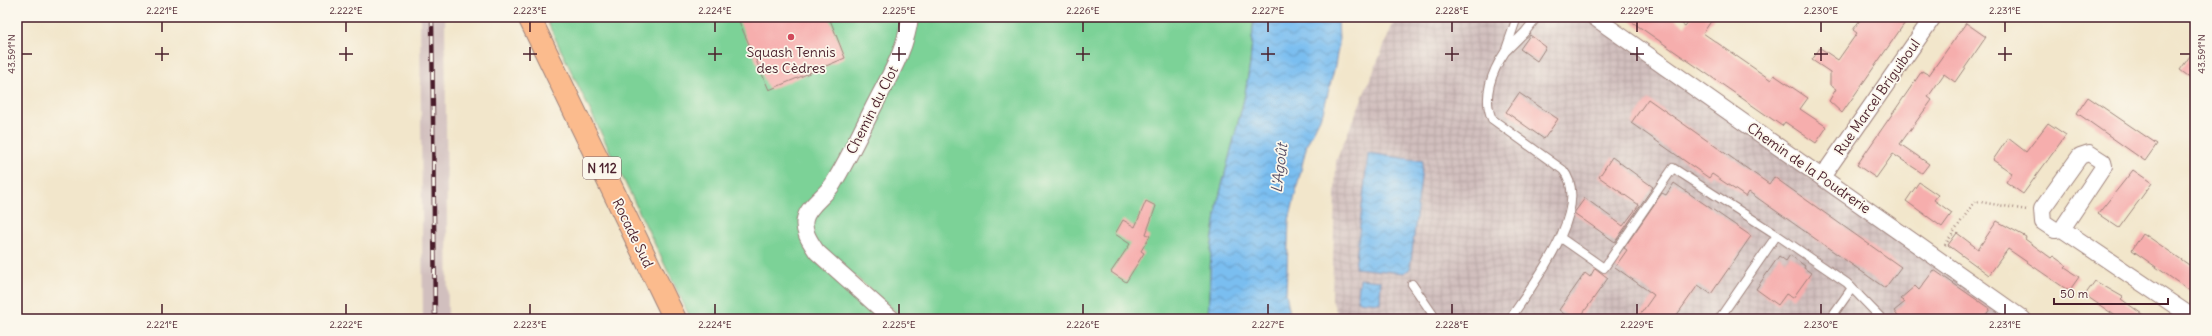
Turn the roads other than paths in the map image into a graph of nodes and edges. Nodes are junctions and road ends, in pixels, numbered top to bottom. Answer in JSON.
{"nodes":[{"id":1,"x":529,"y":17,"type":"edge"},
{"id":2,"x":910,"y":17,"type":"edge"},
{"id":3,"x":1517,"y":17,"type":"edge"},
{"id":4,"x":1536,"y":17,"type":"edge"},
{"id":5,"x":1594,"y":17,"type":"edge"},
{"id":6,"x":1933,"y":17,"type":"edge"},
{"id":7,"x":1505,"y":52,"type":"junction"},
{"id":8,"x":1822,"y":177,"type":"junction"},
{"id":9,"x":2062,"y":229,"type":"junction"},
{"id":10,"x":1777,"y":235,"type":"junction"},
{"id":11,"x":1561,"y":238,"type":"junction"},
{"id":12,"x":1412,"y":284,"type":"dead end"},
{"id":13,"x":1852,"y":288,"type":"junction"},
{"id":14,"x":675,"y":319,"type":"edge"},
{"id":15,"x":892,"y":319,"type":"edge"},
{"id":16,"x":1436,"y":319,"type":"edge"},
{"id":17,"x":1510,"y":319,"type":"edge"},
{"id":18,"x":1719,"y":319,"type":"edge"},
{"id":19,"x":1830,"y":319,"type":"edge"},
{"id":20,"x":1882,"y":319,"type":"edge"},
{"id":21,"x":2023,"y":319,"type":"edge"},
{"id":22,"x":2195,"y":319,"type":"edge"}],
"edges":[{"from":1,"to":14,"type":"main road","name":"Rocade Sud","number":"N 112"},
{"from":2,"to":15,"type":"street","name":"Chemin du Clot"},
{"from":3,"to":7,"type":"lane"},
{"from":4,"to":7,"type":"lane"},
{"from":5,"to":8,"type":"street","name":"Chemin de la Poudrerie"},
{"from":6,"to":8,"type":"street","name":"Rue Marcel Briguiboul"},
{"from":7,"to":11,"type":"lane"},
{"from":8,"to":21,"type":"street","name":"Chemin de la Poudrerie"},
{"from":9,"to":9,"type":"street"},
{"from":9,"to":22,"type":"street"},
{"from":10,"to":11,"type":"lane"},
{"from":10,"to":13,"type":"lane"},
{"from":10,"to":18,"type":"lane"},
{"from":11,"to":17,"type":"lane"},
{"from":12,"to":16,"type":"lane"},
{"from":13,"to":19,"type":"lane"},
{"from":13,"to":20,"type":"lane"}]}
